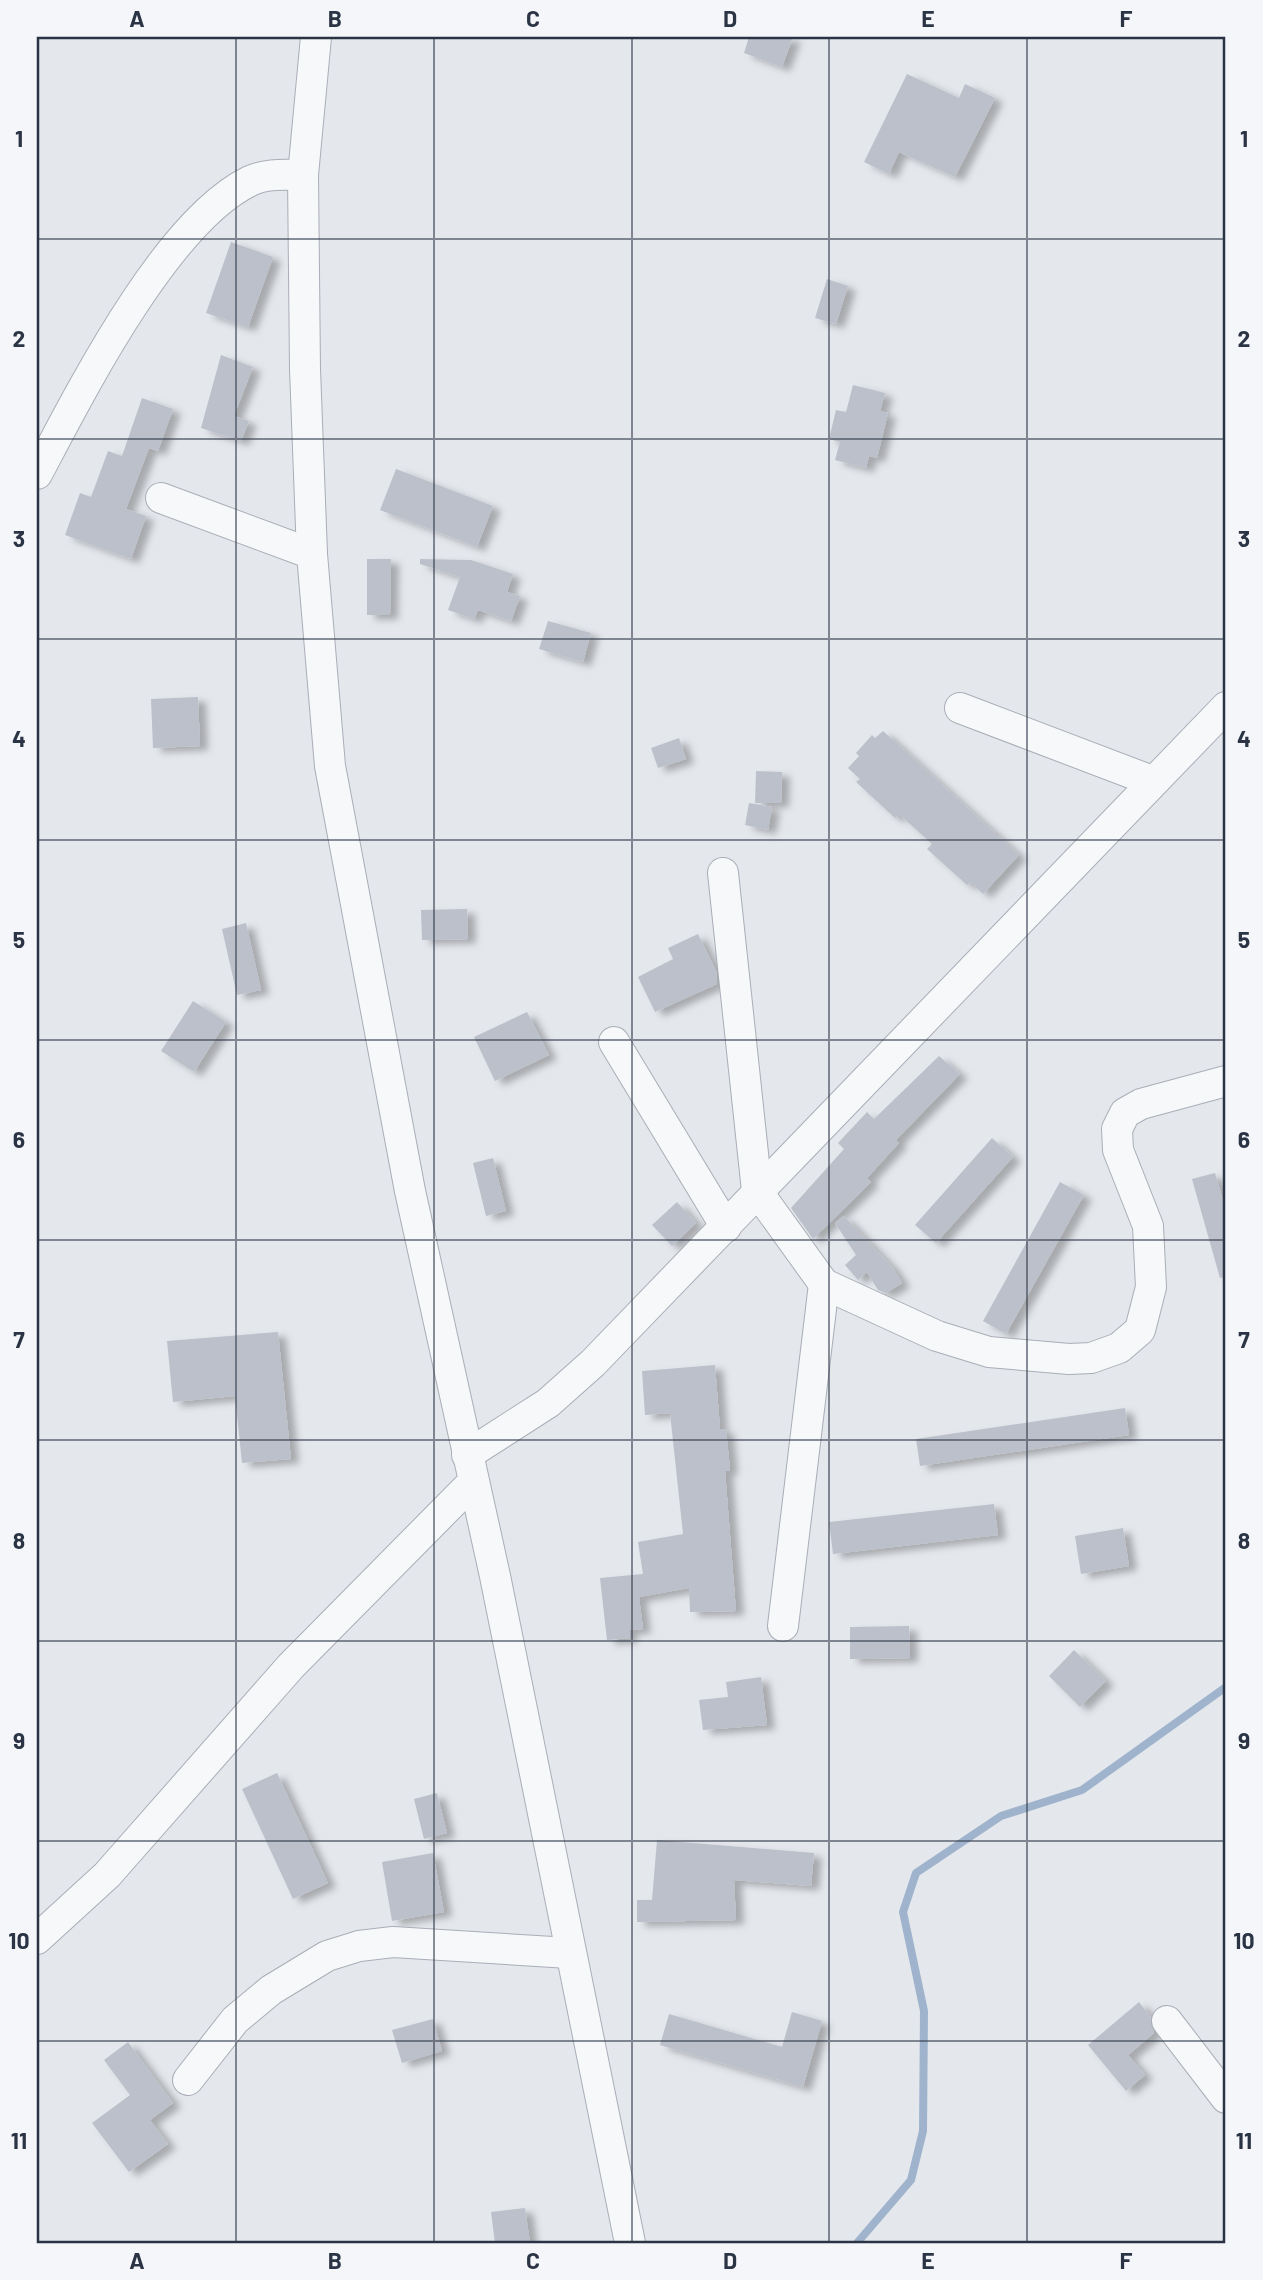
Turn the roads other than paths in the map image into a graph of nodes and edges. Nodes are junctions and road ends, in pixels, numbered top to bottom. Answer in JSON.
{"nodes":[{"id":1,"x":316,"y":37,"type":"edge"},
{"id":2,"x":303,"y":175,"type":"junction"},
{"id":3,"x":37,"y":474,"type":"edge"},
{"id":4,"x":161,"y":498,"type":"dead end"},
{"id":5,"x":312,"y":554,"type":"junction"},
{"id":6,"x":1226,"y":707,"type":"edge"},
{"id":7,"x":960,"y":708,"type":"dead end"},
{"id":8,"x":1152,"y":781,"type":"junction"},
{"id":9,"x":723,"y":873,"type":"dead end"},
{"id":10,"x":614,"y":1042,"type":"dead end"},
{"id":11,"x":1226,"y":1081,"type":"edge"},
{"id":12,"x":758,"y":1191,"type":"junction"},
{"id":13,"x":726,"y":1227,"type":"junction"},
{"id":14,"x":824,"y":1284,"type":"junction"},
{"id":15,"x":470,"y":1469,"type":"junction"},
{"id":16,"x":783,"y":1626,"type":"dead end"},
{"id":17,"x":37,"y":1939,"type":"edge"},
{"id":18,"x":569,"y":1953,"type":"junction"},
{"id":19,"x":1167,"y":2021,"type":"dead end"},
{"id":20,"x":188,"y":2080,"type":"dead end"},
{"id":21,"x":1226,"y":2098,"type":"edge"},
{"id":22,"x":630,"y":2243,"type":"edge"}],
"edges":[{"from":1,"to":2,"type":"street"},
{"from":2,"to":3,"type":"street"},
{"from":2,"to":5,"type":"street"},
{"from":4,"to":5,"type":"street"},
{"from":5,"to":15,"type":"street"},
{"from":6,"to":8,"type":"street"},
{"from":7,"to":8,"type":"street"},
{"from":8,"to":12,"type":"street"},
{"from":9,"to":12,"type":"street"},
{"from":10,"to":13,"type":"street"},
{"from":11,"to":14,"type":"street"},
{"from":12,"to":13,"type":"street"},
{"from":12,"to":14,"type":"street"},
{"from":13,"to":15,"type":"street"},
{"from":14,"to":16,"type":"street"},
{"from":15,"to":17,"type":"street"},
{"from":15,"to":18,"type":"street"},
{"from":18,"to":20,"type":"street"},
{"from":18,"to":22,"type":"street"},
{"from":19,"to":21,"type":"street"}]}
